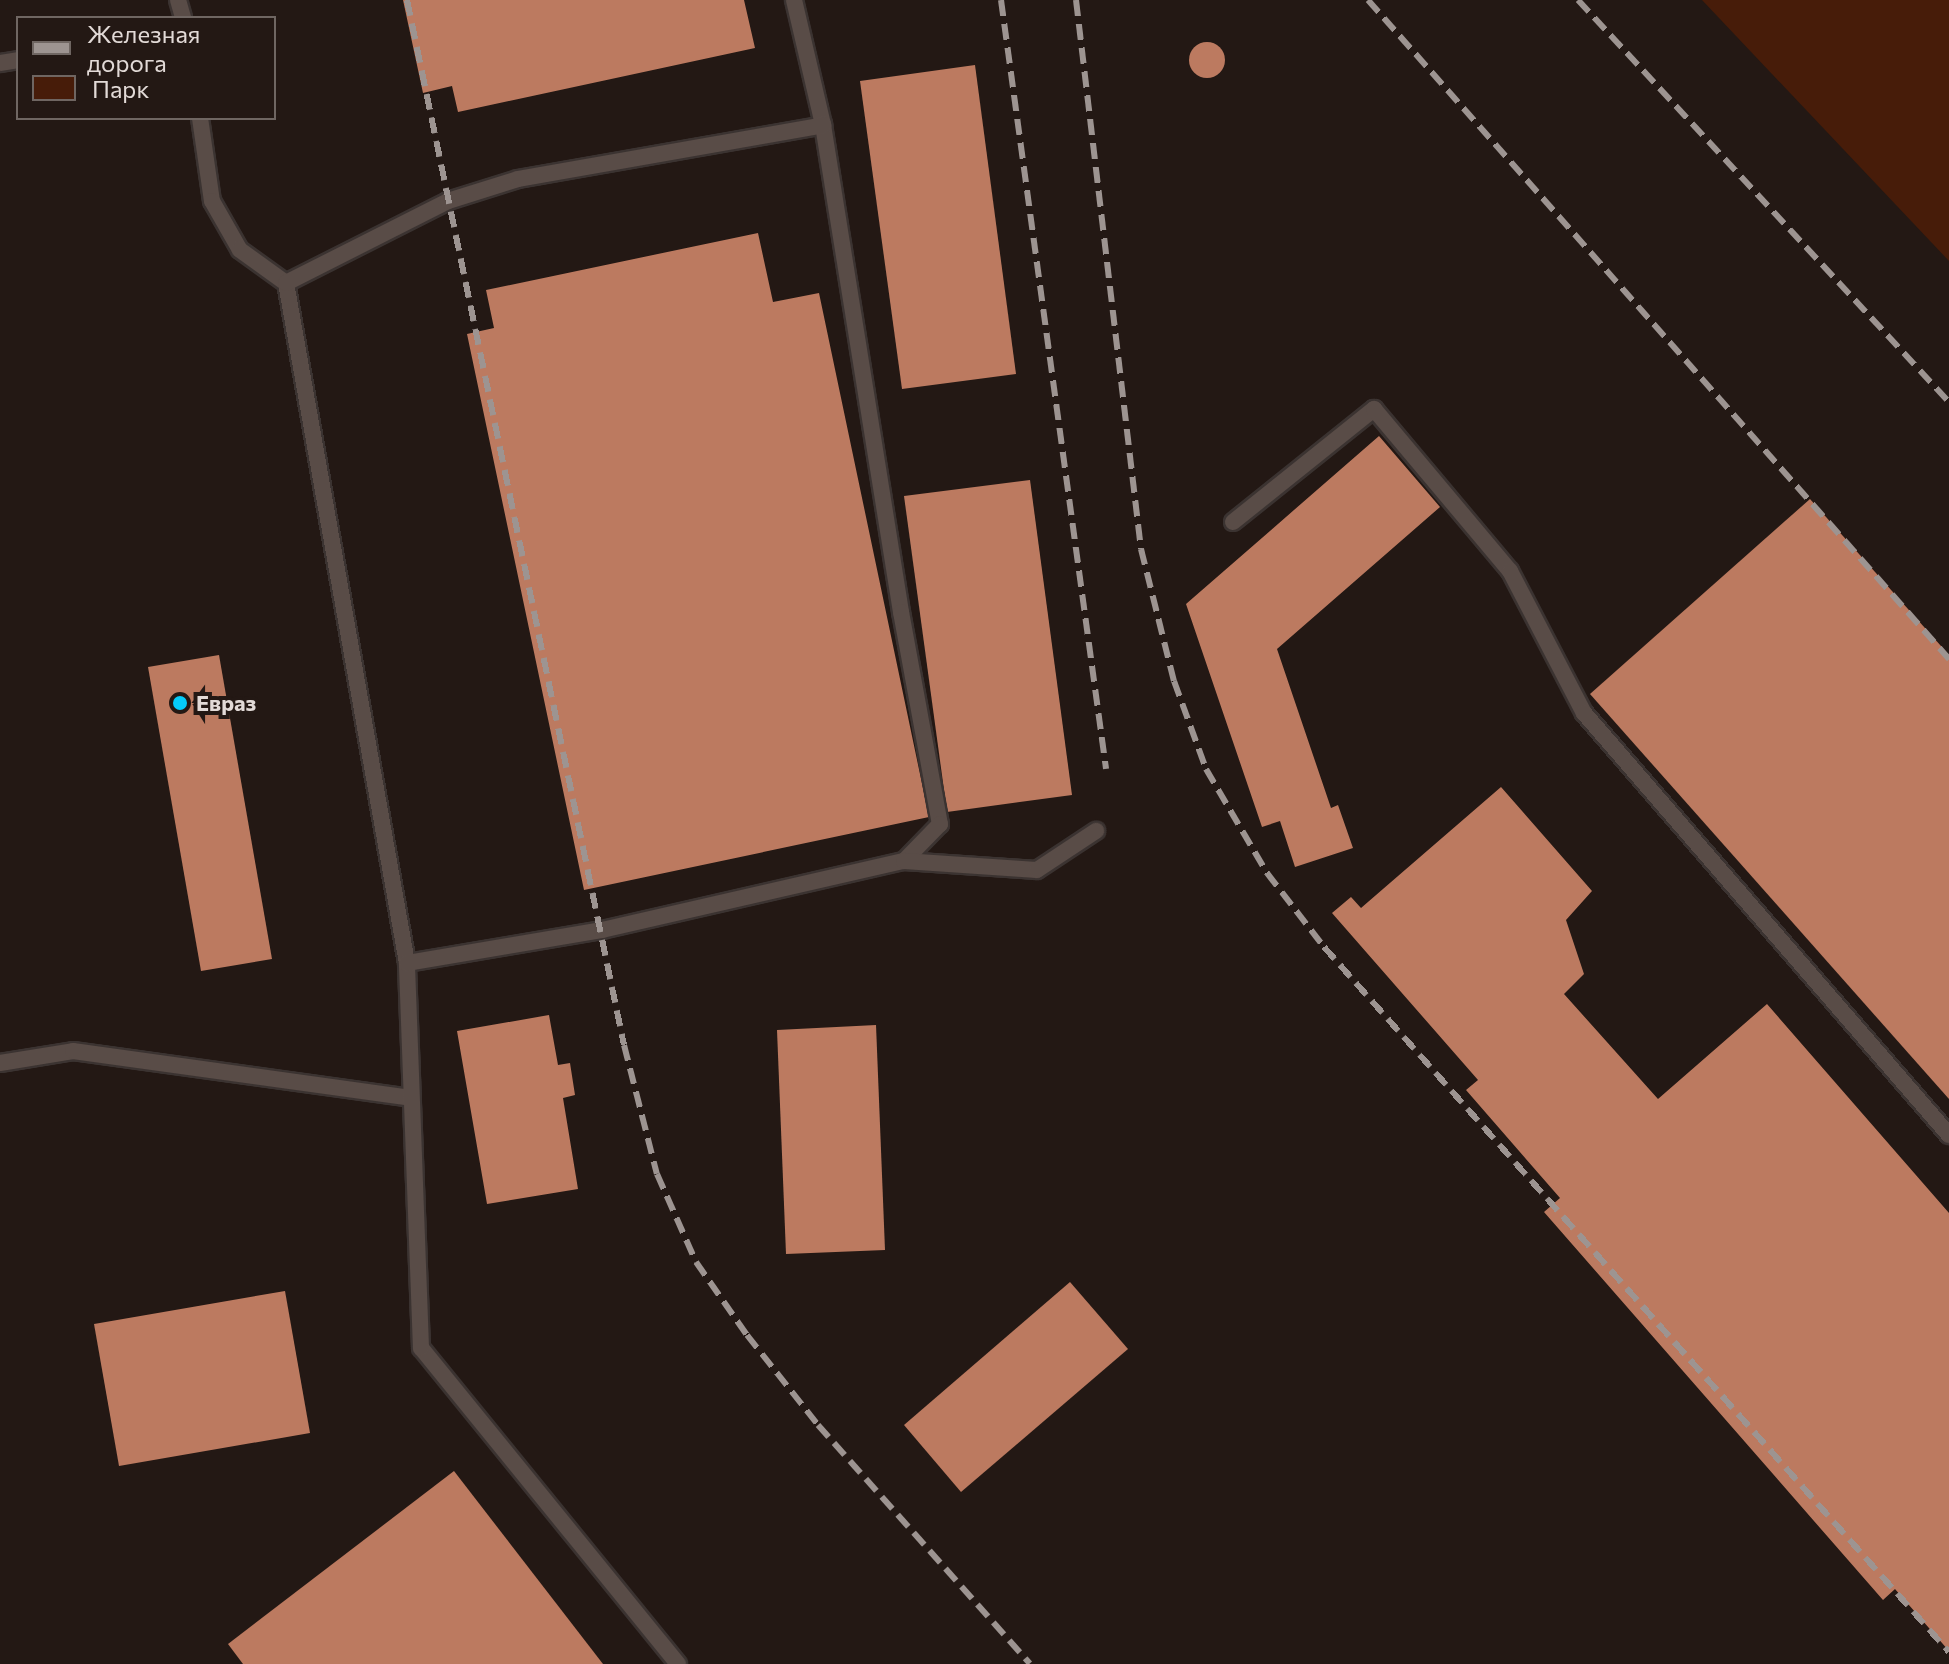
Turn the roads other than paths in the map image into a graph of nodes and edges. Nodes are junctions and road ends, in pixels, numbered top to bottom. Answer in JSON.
{"nodes":[{"id":1,"x":794,"y":0,"type":"edge"},
{"id":2,"x":200,"y":120,"type":"edge"},
{"id":3,"x":823,"y":125,"type":"junction"},
{"id":4,"x":286,"y":283,"type":"junction"},
{"id":5,"x":1233,"y":522,"type":"dead end"},
{"id":6,"x":1096,"y":831,"type":"dead end"},
{"id":7,"x":904,"y":861,"type":"junction"},
{"id":8,"x":407,"y":963,"type":"junction"},
{"id":9,"x":0,"y":1063,"type":"edge"},
{"id":10,"x":411,"y":1098,"type":"junction"},
{"id":11,"x":1949,"y":1135,"type":"edge"},
{"id":12,"x":678,"y":1664,"type":"edge"}],
"edges":[{"from":1,"to":3,"type":"lane"},
{"from":2,"to":4,"type":"lane"},
{"from":3,"to":4,"type":"lane"},
{"from":3,"to":7,"type":"lane"},
{"from":4,"to":8,"type":"lane"},
{"from":5,"to":11,"type":"lane"},
{"from":6,"to":7,"type":"lane"},
{"from":7,"to":8,"type":"lane"},
{"from":8,"to":10,"type":"lane"},
{"from":9,"to":10,"type":"lane"},
{"from":10,"to":12,"type":"lane"}]}
